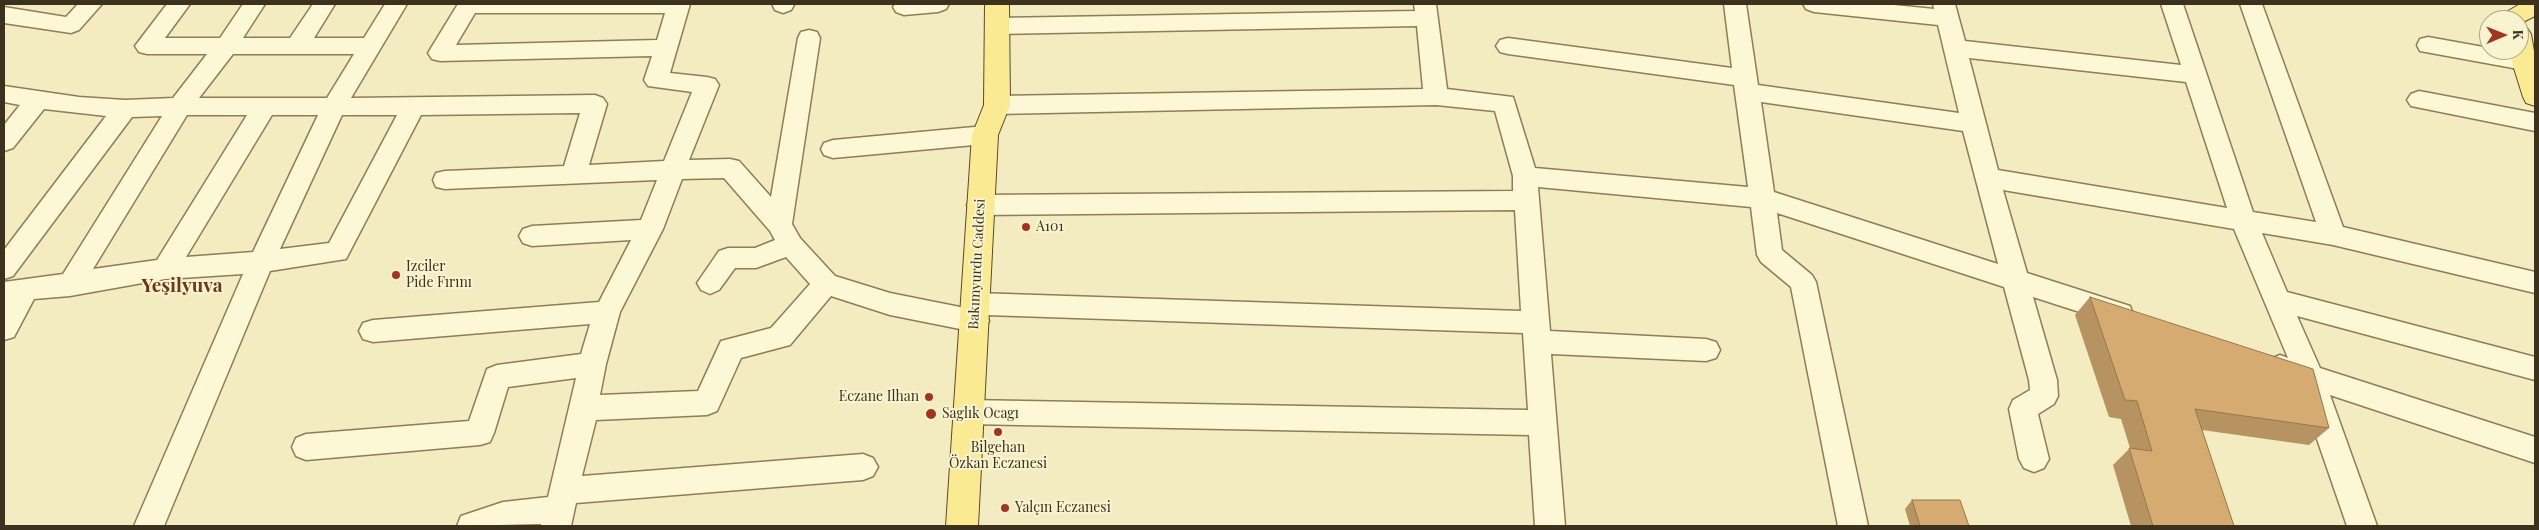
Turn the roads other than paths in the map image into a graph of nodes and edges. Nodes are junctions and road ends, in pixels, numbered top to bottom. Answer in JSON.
{"nodes":[{"id":1,"x":91,"y":4,"type":"edge"},
{"id":2,"x":179,"y":4,"type":"edge"},
{"id":3,"x":254,"y":4,"type":"edge"},
{"id":4,"x":324,"y":4,"type":"edge"},
{"id":5,"x":396,"y":4,"type":"edge"},
{"id":6,"x":469,"y":4,"type":"edge"},
{"id":7,"x":679,"y":4,"type":"edge"},
{"id":8,"x":938,"y":4,"type":"edge"},
{"id":9,"x":1735,"y":4,"type":"edge"},
{"id":10,"x":1814,"y":4,"type":"edge"},
{"id":11,"x":2172,"y":4,"type":"edge"},
{"id":12,"x":2251,"y":4,"type":"edge"},
{"id":13,"x":904,"y":7,"type":"dead end"},
{"id":14,"x":1373,"y":11,"type":"edge"},
{"id":15,"x":1426,"y":11,"type":"edge"},
{"id":16,"x":1946,"y":11,"type":"edge"},
{"id":17,"x":1286,"y":13,"type":"edge"},
{"id":18,"x":4,"y":15,"type":"edge"},
{"id":19,"x":997,"y":15,"type":"edge"},
{"id":20,"x":809,"y":38,"type":"dead end"},
{"id":21,"x":227,"y":45,"type":"junction"},
{"id":22,"x":2428,"y":45,"type":"dead end"},
{"id":23,"x":297,"y":46,"type":"junction"},
{"id":24,"x":370,"y":46,"type":"junction"},
{"id":25,"x":1508,"y":46,"type":"dead end"},
{"id":26,"x":665,"y":48,"type":"junction"},
{"id":27,"x":1955,"y":48,"type":"junction"},
{"id":28,"x":2524,"y":62,"type":"joint"},
{"id":29,"x":2194,"y":75,"type":"junction"},
{"id":30,"x":1747,"y":85,"type":"junction"},
{"id":31,"x":4,"y":94,"type":"edge"},
{"id":32,"x":1436,"y":97,"type":"junction"},
{"id":33,"x":2535,"y":97,"type":"edge"},
{"id":34,"x":38,"y":100,"type":"junction"},
{"id":35,"x":2419,"y":100,"type":"dead end"},
{"id":36,"x":997,"y":105,"type":"junction"},
{"id":37,"x":180,"y":106,"type":"junction"},
{"id":38,"x":265,"y":106,"type":"junction"},
{"id":39,"x":414,"y":106,"type":"junction"},
{"id":40,"x":334,"y":107,"type":"junction"},
{"id":41,"x":125,"y":109,"type":"junction"},
{"id":42,"x":2535,"y":122,"type":"edge"},
{"id":43,"x":1973,"y":124,"type":"junction"},
{"id":44,"x":985,"y":136,"type":"junction"},
{"id":45,"x":4,"y":142,"type":"edge"},
{"id":46,"x":833,"y":149,"type":"dead end"},
{"id":47,"x":675,"y":169,"type":"junction"},
{"id":48,"x":574,"y":173,"type":"junction"},
{"id":49,"x":1987,"y":178,"type":"junction"},
{"id":50,"x":446,"y":180,"type":"dead end"},
{"id":51,"x":1525,"y":188,"type":"junction"},
{"id":52,"x":1762,"y":198,"type":"junction"},
{"id":53,"x":980,"y":205,"type":"junction"},
{"id":54,"x":2243,"y":219,"type":"junction"},
{"id":55,"x":650,"y":229,"type":"junction"},
{"id":56,"x":785,"y":235,"type":"junction"},
{"id":57,"x":2333,"y":235,"type":"junction"},
{"id":58,"x":532,"y":236,"type":"dead end"},
{"id":59,"x":261,"y":262,"type":"junction"},
{"id":60,"x":4,"y":269,"type":"edge"},
{"id":61,"x":165,"y":269,"type":"junction"},
{"id":62,"x":2015,"y":279,"type":"junction"},
{"id":63,"x":2535,"y":282,"type":"edge"},
{"id":64,"x":710,"y":283,"type":"dead end"},
{"id":65,"x":826,"y":284,"type":"junction"},
{"id":66,"x":70,"y":285,"type":"junction"},
{"id":67,"x":15,"y":291,"type":"edge"},
{"id":68,"x":2277,"y":300,"type":"junction"},
{"id":69,"x":607,"y":312,"type":"junction"},
{"id":70,"x":975,"y":312,"type":"junction"},
{"id":71,"x":2148,"y":323,"type":"edge"},
{"id":72,"x":4,"y":329,"type":"edge"},
{"id":73,"x":373,"y":331,"type":"dead end"},
{"id":74,"x":1535,"y":332,"type":"junction"},
{"id":75,"x":1706,"y":350,"type":"dead end"},
{"id":76,"x":2261,"y":360,"type":"edge"},
{"id":77,"x":592,"y":364,"type":"junction"},
{"id":78,"x":2535,"y":368,"type":"edge"},
{"id":79,"x":2308,"y":376,"type":"junction"},
{"id":80,"x":584,"y":408,"type":"junction"},
{"id":81,"x":968,"y":412,"type":"junction"},
{"id":82,"x":1541,"y":423,"type":"junction"},
{"id":83,"x":306,"y":447,"type":"dead end"},
{"id":84,"x":2535,"y":450,"type":"edge"},
{"id":85,"x":2034,"y":459,"type":"dead end"},
{"id":86,"x":863,"y":467,"type":"dead end"},
{"id":87,"x":560,"y":509,"type":"edge"},
{"id":88,"x":149,"y":526,"type":"edge"},
{"id":89,"x":472,"y":526,"type":"edge"},
{"id":90,"x":962,"y":526,"type":"edge"},
{"id":91,"x":1550,"y":526,"type":"edge"},
{"id":92,"x":1852,"y":526,"type":"edge"},
{"id":93,"x":2362,"y":526,"type":"edge"}],
"edges":[{"from":1,"to":18,"type":"street"},
{"from":2,"to":21,"type":"street"},
{"from":3,"to":21,"type":"street"},
{"from":4,"to":23,"type":"street"},
{"from":5,"to":24,"type":"street"},
{"from":6,"to":7,"type":"street"},
{"from":6,"to":26,"type":"street"},
{"from":7,"to":26,"type":"street"},
{"from":8,"to":13,"type":"street"},
{"from":9,"to":30,"type":"street"},
{"from":10,"to":16,"type":"street"},
{"from":11,"to":29,"type":"street"},
{"from":12,"to":57,"type":"street"},
{"from":14,"to":15,"type":"street"},
{"from":14,"to":17,"type":"street"},
{"from":15,"to":32,"type":"street"},
{"from":16,"to":27,"type":"street"},
{"from":17,"to":19,"type":"street"},
{"from":19,"to":36,"type":"main road","name":"Bakımyurdu Caddesi"},
{"from":20,"to":56,"type":"street"},
{"from":21,"to":23,"type":"street"},
{"from":21,"to":37,"type":"street"},
{"from":22,"to":28,"type":"street"},
{"from":23,"to":24,"type":"street"},
{"from":24,"to":40,"type":"street"},
{"from":25,"to":30,"type":"street"},
{"from":26,"to":47,"type":"street"},
{"from":27,"to":29,"type":"street"},
{"from":27,"to":43,"type":"street"},
{"from":28,"to":33,"type":"main road"},
{"from":29,"to":54,"type":"street"},
{"from":30,"to":43,"type":"street"},
{"from":30,"to":52,"type":"street"},
{"from":31,"to":34,"type":"street"},
{"from":32,"to":36,"type":"street"},
{"from":32,"to":51,"type":"street"},
{"from":34,"to":41,"type":"street"},
{"from":34,"to":45,"type":"street"},
{"from":35,"to":42,"type":"street"},
{"from":36,"to":44,"type":"main road","name":"Bakımyurdu Caddesi"},
{"from":37,"to":38,"type":"street"},
{"from":37,"to":41,"type":"street"},
{"from":37,"to":66,"type":"street"},
{"from":38,"to":40,"type":"street"},
{"from":38,"to":61,"type":"street"},
{"from":39,"to":40,"type":"street"},
{"from":39,"to":48,"type":"street"},
{"from":39,"to":59,"type":"street"},
{"from":40,"to":59,"type":"street"},
{"from":41,"to":60,"type":"street"},
{"from":43,"to":49,"type":"street"},
{"from":44,"to":46,"type":"street"},
{"from":44,"to":53,"type":"main road","name":"Bakımyurdu Caddesi"},
{"from":47,"to":48,"type":"street"},
{"from":47,"to":55,"type":"street"},
{"from":47,"to":56,"type":"street"},
{"from":48,"to":50,"type":"street"},
{"from":49,"to":54,"type":"street"},
{"from":49,"to":62,"type":"street"},
{"from":51,"to":52,"type":"street"},
{"from":51,"to":53,"type":"street"},
{"from":51,"to":74,"type":"street"},
{"from":52,"to":62,"type":"street"},
{"from":52,"to":92,"type":"street"},
{"from":53,"to":70,"type":"main road","name":"Bakımyurdu Caddesi"},
{"from":54,"to":57,"type":"street"},
{"from":54,"to":68,"type":"street"},
{"from":55,"to":58,"type":"street"},
{"from":55,"to":69,"type":"street"},
{"from":56,"to":64,"type":"street"},
{"from":56,"to":65,"type":"street"},
{"from":57,"to":63,"type":"street"},
{"from":59,"to":61,"type":"street"},
{"from":59,"to":88,"type":"street"},
{"from":61,"to":66,"type":"street"},
{"from":62,"to":71,"type":"street"},
{"from":62,"to":85,"type":"street"},
{"from":65,"to":70,"type":"street"},
{"from":65,"to":80,"type":"street"},
{"from":66,"to":67,"type":"street"},
{"from":67,"to":72,"type":"street"},
{"from":68,"to":78,"type":"street"},
{"from":68,"to":79,"type":"street"},
{"from":69,"to":73,"type":"street"},
{"from":69,"to":77,"type":"street"},
{"from":70,"to":74,"type":"street"},
{"from":70,"to":81,"type":"main road","name":"Bakımyurdu Caddesi"},
{"from":74,"to":75,"type":"street"},
{"from":74,"to":82,"type":"street"},
{"from":76,"to":79,"type":"street"},
{"from":77,"to":80,"type":"street"},
{"from":77,"to":83,"type":"street"},
{"from":79,"to":84,"type":"street"},
{"from":79,"to":93,"type":"street"},
{"from":80,"to":87,"type":"street"},
{"from":81,"to":82,"type":"street"},
{"from":81,"to":90,"type":"main road","name":"Bakımyurdu Caddesi"},
{"from":82,"to":91,"type":"street"},
{"from":86,"to":87,"type":"street"},
{"from":87,"to":89,"type":"street"}]}
